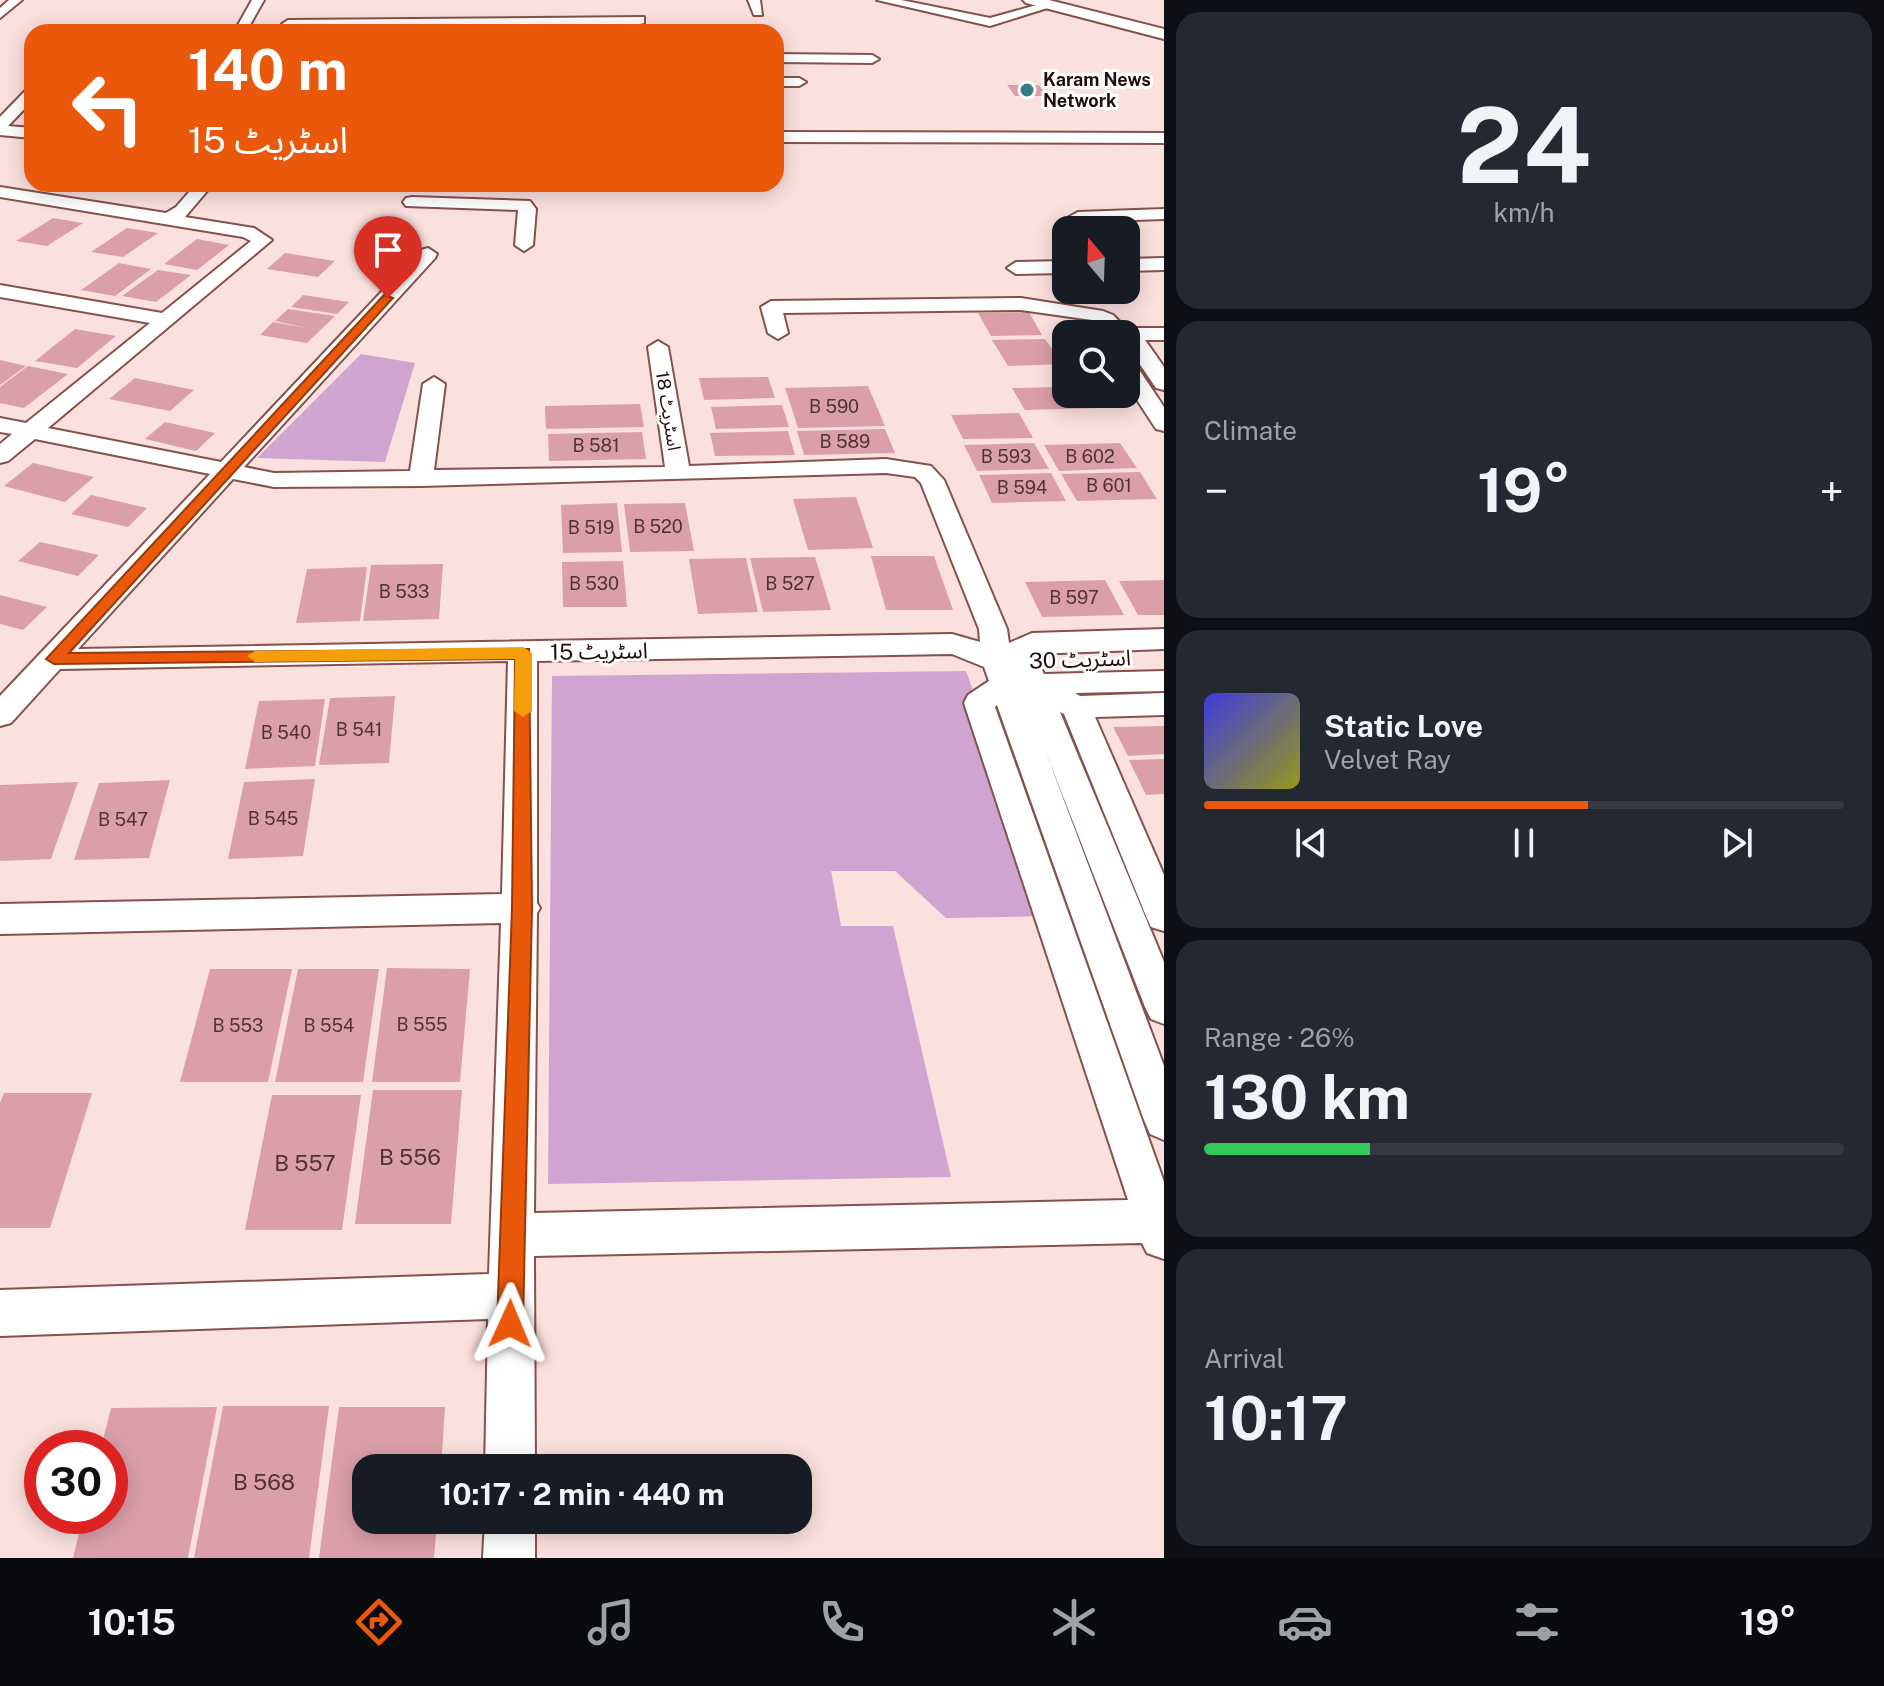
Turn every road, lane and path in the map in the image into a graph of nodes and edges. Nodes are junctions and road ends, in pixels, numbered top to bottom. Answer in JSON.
{"nodes":[{"id":1,"x":16,"y":0,"type":"edge"},
{"id":2,"x":258,"y":0,"type":"edge"},
{"id":3,"x":883,"y":0,"type":"edge"},
{"id":4,"x":1031,"y":0,"type":"edge"},
{"id":5,"x":634,"y":2,"type":"dead end"},
{"id":6,"x":1051,"y":5,"type":"junction"},
{"id":7,"x":0,"y":14,"type":"edge"},
{"id":8,"x":244,"y":24,"type":"edge"},
{"id":9,"x":641,"y":24,"type":"edge"},
{"id":10,"x":1164,"y":34,"type":"edge"},
{"id":11,"x":784,"y":58,"type":"edge"},
{"id":12,"x":872,"y":59,"type":"dead end"},
{"id":13,"x":784,"y":82,"type":"edge"},
{"id":14,"x":799,"y":82,"type":"dead end"},
{"id":15,"x":24,"y":101,"type":"edge"},
{"id":16,"x":0,"y":128,"type":"edge"},
{"id":17,"x":24,"y":132,"type":"edge"},
{"id":18,"x":784,"y":137,"type":"edge"},
{"id":19,"x":1164,"y":138,"type":"edge"},
{"id":20,"x":0,"y":192,"type":"edge"},
{"id":21,"x":198,"y":192,"type":"edge"},
{"id":22,"x":415,"y":192,"type":"edge"},
{"id":23,"x":1164,"y":214,"type":"edge"},
{"id":24,"x":1107,"y":216,"type":"edge"},
{"id":25,"x":169,"y":219,"type":"junction"},
{"id":26,"x":524,"y":245,"type":"dead end"},
{"id":27,"x":428,"y":254,"type":"dead end"},
{"id":28,"x":1164,"y":264,"type":"edge"},
{"id":29,"x":1140,"y":265,"type":"edge"},
{"id":30,"x":1052,"y":267,"type":"edge"},
{"id":31,"x":1016,"y":268,"type":"dead end"},
{"id":32,"x":0,"y":291,"type":"edge"},
{"id":33,"x":168,"y":320,"type":"junction"},
{"id":34,"x":1107,"y":320,"type":"edge"},
{"id":35,"x":778,"y":333,"type":"dead end"},
{"id":36,"x":1164,"y":334,"type":"edge"},
{"id":37,"x":1140,"y":335,"type":"edge"},
{"id":38,"x":658,"y":347,"type":"dead end"},
{"id":39,"x":1140,"y":348,"type":"edge"},
{"id":40,"x":1164,"y":383,"type":"edge"},
{"id":41,"x":434,"y":384,"type":"dead end"},
{"id":42,"x":1140,"y":388,"type":"edge"},
{"id":43,"x":1164,"y":424,"type":"edge"},
{"id":44,"x":0,"y":425,"type":"edge"},
{"id":45,"x":31,"y":432,"type":"junction"},
{"id":46,"x":0,"y":456,"type":"edge"},
{"id":47,"x":225,"y":472,"type":"junction"},
{"id":48,"x":678,"y":474,"type":"junction"},
{"id":49,"x":421,"y":479,"type":"junction"},
{"id":50,"x":1164,"y":639,"type":"edge"},
{"id":51,"x":523,"y":653,"type":"junction"},
{"id":52,"x":1164,"y":657,"type":"edge"},
{"id":53,"x":54,"y":659,"type":"junction"},
{"id":54,"x":1014,"y":673,"type":"junction"},
{"id":55,"x":1164,"y":681,"type":"edge"},
{"id":56,"x":1164,"y":704,"type":"edge"},
{"id":57,"x":1076,"y":707,"type":"junction"},
{"id":58,"x":0,"y":715,"type":"edge"},
{"id":59,"x":522,"y":908,"type":"junction"},
{"id":60,"x":1164,"y":916,"type":"edge"},
{"id":61,"x":0,"y":919,"type":"edge"},
{"id":62,"x":1164,"y":1007,"type":"edge"},
{"id":63,"x":1164,"y":1120,"type":"edge"},
{"id":64,"x":1161,"y":1228,"type":"edge"},
{"id":65,"x":513,"y":1235,"type":"junction"},
{"id":66,"x":510,"y":1296,"type":"junction"},
{"id":67,"x":0,"y":1313,"type":"edge"},
{"id":68,"x":510,"y":1454,"type":"edge"},
{"id":69,"x":510,"y":1534,"type":"edge"},
{"id":70,"x":509,"y":1558,"type":"edge"}],
"edges":[{"from":1,"to":7,"type":"street"},
{"from":2,"to":8,"type":"street"},
{"from":3,"to":6,"type":"street"},
{"from":4,"to":6,"type":"main road"},
{"from":5,"to":9,"type":"street"},
{"from":6,"to":10,"type":"main road"},
{"from":11,"to":12,"type":"street"},
{"from":13,"to":14,"type":"street"},
{"from":15,"to":16,"type":"street"},
{"from":16,"to":17,"type":"street"},
{"from":18,"to":19,"type":"street"},
{"from":20,"to":25,"type":"street"},
{"from":21,"to":25,"type":"street"},
{"from":22,"to":26,"type":"street"},
{"from":23,"to":24,"type":"street"},
{"from":25,"to":33,"type":"street"},
{"from":27,"to":47,"type":"street"},
{"from":28,"to":29,"type":"street"},
{"from":30,"to":31,"type":"street"},
{"from":32,"to":33,"type":"street"},
{"from":33,"to":45,"type":"street"},
{"from":34,"to":35,"type":"street"},
{"from":36,"to":37,"type":"street"},
{"from":38,"to":48,"type":"street","name":"اسٹریٹ 18"},
{"from":39,"to":40,"type":"street"},
{"from":41,"to":49,"type":"street"},
{"from":42,"to":43,"type":"street"},
{"from":44,"to":45,"type":"street"},
{"from":45,"to":46,"type":"street"},
{"from":45,"to":47,"type":"street"},
{"from":47,"to":49,"type":"street"},
{"from":47,"to":53,"type":"street"},
{"from":48,"to":49,"type":"street"},
{"from":48,"to":54,"type":"street"},
{"from":50,"to":54,"type":"street"},
{"from":51,"to":53,"type":"street","name":"اسٹریٹ 15"},
{"from":51,"to":54,"type":"street","name":"اسٹریٹ 15"},
{"from":51,"to":59,"type":"street"},
{"from":52,"to":54,"type":"street","name":"اسٹریٹ 30"},
{"from":53,"to":58,"type":"street"},
{"from":54,"to":55,"type":"street","name":"اسٹریٹ 30"},
{"from":54,"to":57,"type":"street","name":"اسٹریٹ 15"},
{"from":54,"to":62,"type":"street"},
{"from":54,"to":63,"type":"street"},
{"from":54,"to":64,"type":"street"},
{"from":56,"to":57,"type":"street"},
{"from":57,"to":60,"type":"street"},
{"from":59,"to":61,"type":"street"},
{"from":59,"to":65,"type":"street"},
{"from":64,"to":65,"type":"street"},
{"from":65,"to":66,"type":"street"},
{"from":66,"to":67,"type":"street"},
{"from":66,"to":68,"type":"street"},
{"from":69,"to":70,"type":"street"}]}
